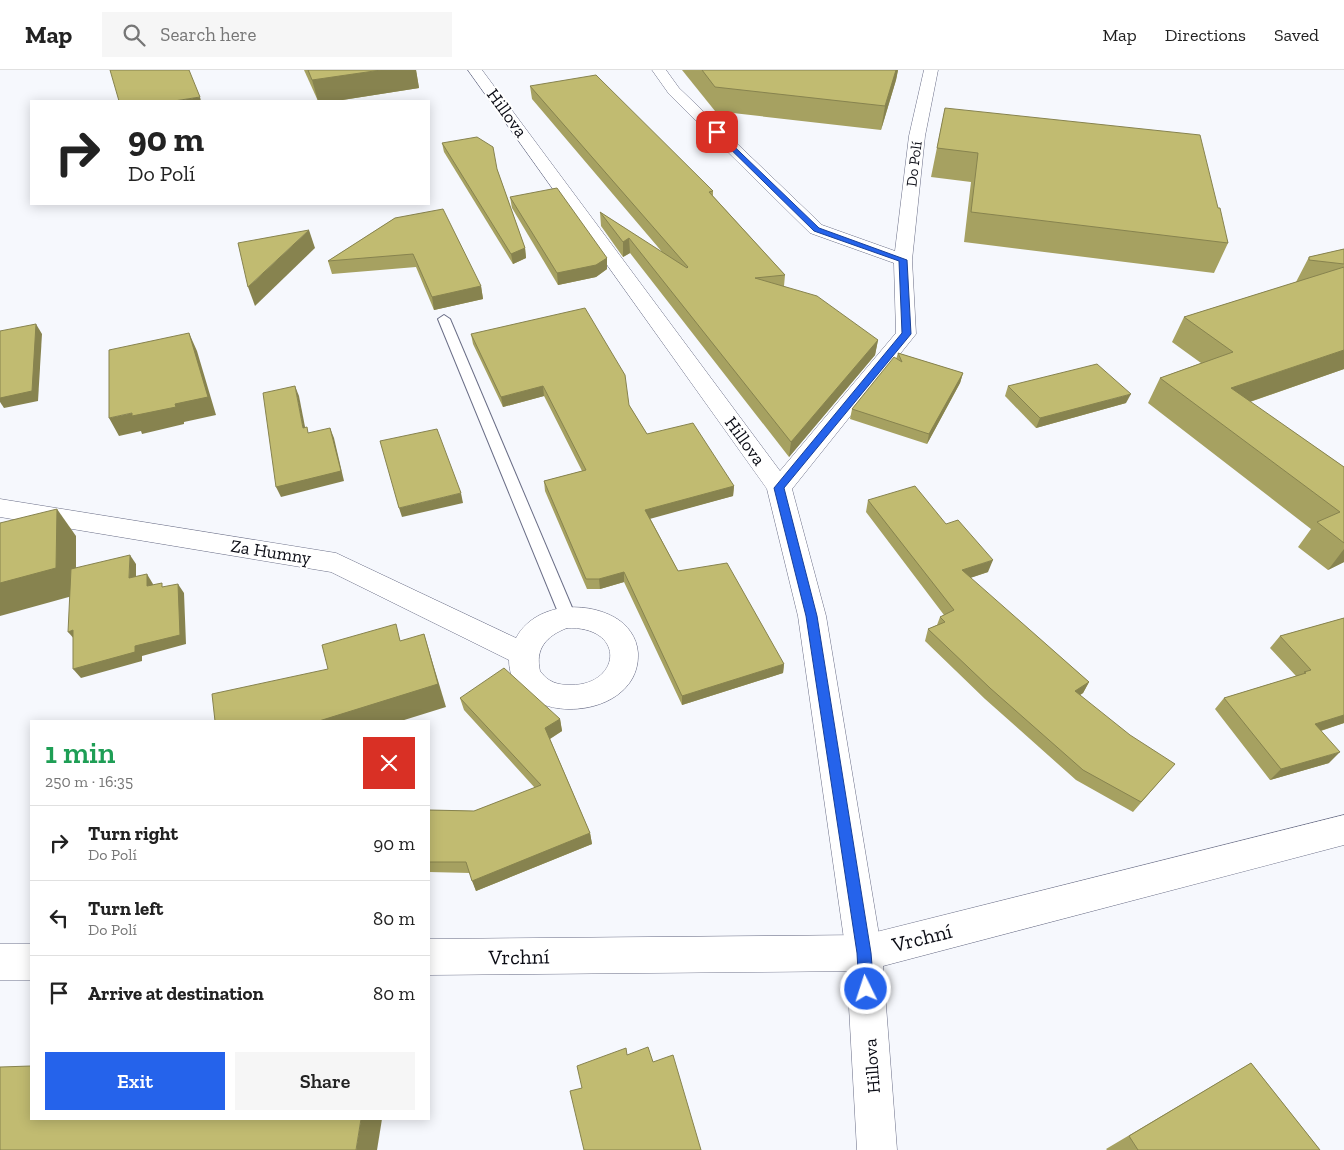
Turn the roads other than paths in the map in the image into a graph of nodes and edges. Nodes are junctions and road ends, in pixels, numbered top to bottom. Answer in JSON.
{"nodes":[{"id":1,"x":475,"y":70,"type":"edge"},
{"id":2,"x":659,"y":70,"type":"edge"},
{"id":3,"x":931,"y":70,"type":"edge"},
{"id":4,"x":903,"y":260,"type":"junction"},
{"id":5,"x":444,"y":319,"type":"dead end"},
{"id":6,"x":779,"y":488,"type":"junction"},
{"id":7,"x":0,"y":508,"type":"edge"},
{"id":8,"x":568,"y":617,"type":"junction"},
{"id":9,"x":523,"y":654,"type":"junction"},
{"id":10,"x":1344,"y":830,"type":"edge"},
{"id":11,"x":864,"y":953,"type":"junction"},
{"id":12,"x":430,"y":958,"type":"edge"},
{"id":13,"x":0,"y":962,"type":"edge"},
{"id":14,"x":30,"y":962,"type":"edge"},
{"id":15,"x":877,"y":1150,"type":"edge"}],
"edges":[{"from":1,"to":6,"type":"street","name":"Hillova"},
{"from":2,"to":4,"type":"street"},
{"from":3,"to":4,"type":"street","name":"Do Polí"},
{"from":4,"to":6,"type":"street","name":"Do Polí"},
{"from":5,"to":8,"type":"lane"},
{"from":6,"to":11,"type":"street","name":"Hillova"},
{"from":7,"to":9,"type":"street","name":"Za Humny"},
{"from":8,"to":9,"type":"street"},
{"from":8,"to":9,"type":"street"},
{"from":10,"to":11,"type":"street","name":"Vrchní"},
{"from":11,"to":12,"type":"street","name":"Vrchní"},
{"from":11,"to":15,"type":"street","name":"Hillova"},
{"from":13,"to":14,"type":"street"}]}
